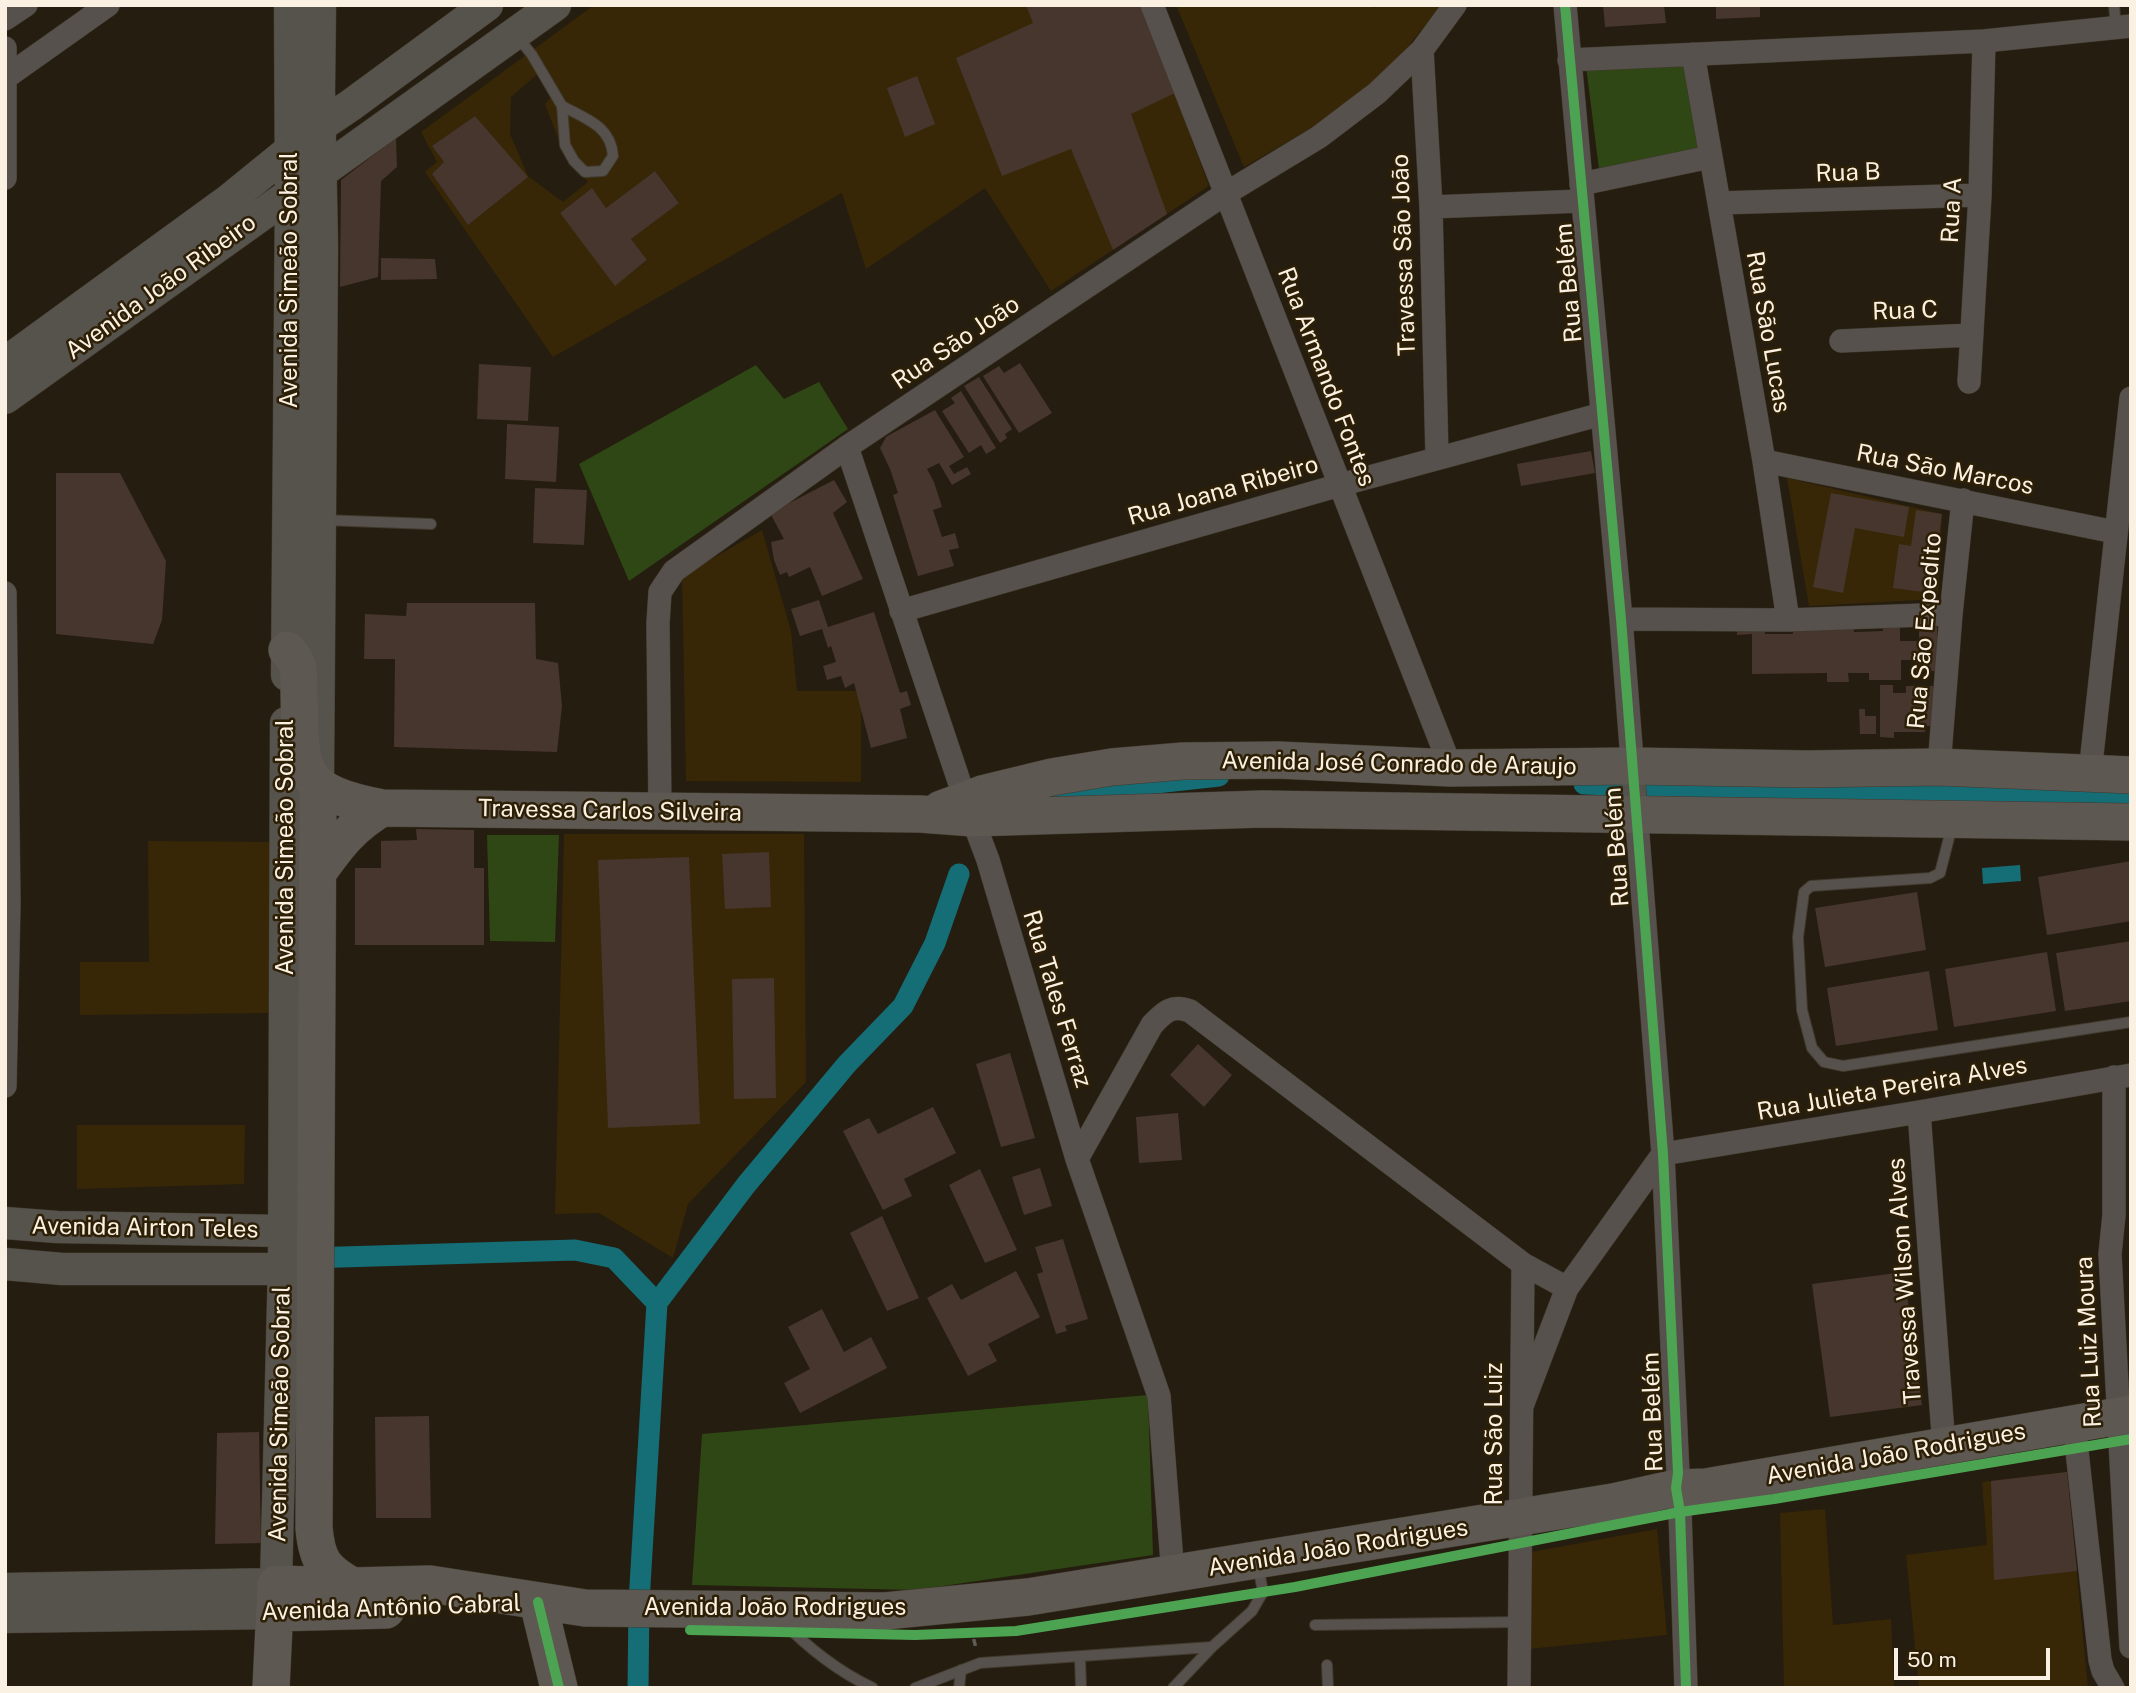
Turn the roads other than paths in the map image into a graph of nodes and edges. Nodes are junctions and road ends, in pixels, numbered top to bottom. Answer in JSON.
{"nodes":[{"id":1,"x":26,"y":5,"type":"edge"},
{"id":2,"x":108,"y":5,"type":"edge"},
{"id":3,"x":290,"y":5,"type":"edge"},
{"id":4,"x":320,"y":5,"type":"edge"},
{"id":5,"x":487,"y":5,"type":"edge"},
{"id":6,"x":555,"y":5,"type":"edge"},
{"id":7,"x":1152,"y":5,"type":"edge"},
{"id":8,"x":1455,"y":5,"type":"edge"},
{"id":9,"x":1565,"y":5,"type":"edge"},
{"id":10,"x":5,"y":19,"type":"edge"},
{"id":11,"x":2120,"y":20,"type":"edge"},
{"id":12,"x":516,"y":34,"type":"junction"},
{"id":13,"x":1984,"y":41,"type":"junction"},
{"id":14,"x":5,"y":48,"type":"edge"},
{"id":15,"x":1422,"y":50,"type":"junction"},
{"id":16,"x":1693,"y":54,"type":"junction"},
{"id":17,"x":1569,"y":60,"type":"junction"},
{"id":18,"x":6,"y":78,"type":"edge"},
{"id":19,"x":562,"y":106,"type":"junction"},
{"id":20,"x":320,"y":126,"type":"junction"},
{"id":21,"x":290,"y":152,"type":"junction"},
{"id":22,"x":1710,"y":157,"type":"junction"},
{"id":23,"x":322,"y":173,"type":"junction"},
{"id":24,"x":5,"y":178,"type":"edge"},
{"id":25,"x":1581,"y":192,"type":"junction"},
{"id":26,"x":291,"y":193,"type":"junction"},
{"id":27,"x":1225,"y":194,"type":"junction"},
{"id":28,"x":1979,"y":195,"type":"junction"},
{"id":29,"x":1718,"y":203,"type":"junction"},
{"id":30,"x":1430,"y":207,"type":"junction"},
{"id":31,"x":1972,"y":335,"type":"junction"},
{"id":32,"x":1841,"y":341,"type":"dead end"},
{"id":33,"x":5,"y":363,"type":"edge"},
{"id":34,"x":1969,"y":382,"type":"dead end"},
{"id":35,"x":5,"y":398,"type":"edge"},
{"id":36,"x":2131,"y":398,"type":"edge"},
{"id":37,"x":1602,"y":414,"type":"junction"},
{"id":38,"x":846,"y":447,"type":"junction"},
{"id":39,"x":1437,"y":457,"type":"junction"},
{"id":40,"x":1764,"y":461,"type":"junction"},
{"id":41,"x":1340,"y":485,"type":"junction"},
{"id":42,"x":1963,"y":500,"type":"junction"},
{"id":43,"x":320,"y":520,"type":"junction"},
{"id":44,"x":431,"y":524,"type":"dead end"},
{"id":45,"x":2115,"y":532,"type":"junction"},
{"id":46,"x":5,"y":593,"type":"edge"},
{"id":47,"x":901,"y":611,"type":"junction"},
{"id":48,"x":1951,"y":614,"type":"junction"},
{"id":49,"x":1620,"y":619,"type":"junction"},
{"id":50,"x":1788,"y":620,"type":"junction"},
{"id":51,"x":287,"y":650,"type":"junction"},
{"id":52,"x":1939,"y":767,"type":"junction"},
{"id":53,"x":1451,"y":768,"type":"junction"},
{"id":54,"x":1632,"y":770,"type":"junction"},
{"id":55,"x":1810,"y":772,"type":"junction"},
{"id":56,"x":2090,"y":773,"type":"junction"},
{"id":57,"x":2131,"y":775,"type":"edge"},
{"id":58,"x":318,"y":787,"type":"junction"},
{"id":59,"x":382,"y":808,"type":"junction"},
{"id":60,"x":969,"y":809,"type":"junction"},
{"id":61,"x":1635,"y":811,"type":"junction"},
{"id":62,"x":660,"y":812,"type":"junction"},
{"id":63,"x":1842,"y":814,"type":"junction"},
{"id":64,"x":1954,"y":820,"type":"junction"},
{"id":65,"x":2131,"y":822,"type":"edge"},
{"id":66,"x":318,"y":871,"type":"junction"},
{"id":67,"x":2131,"y":1022,"type":"edge"},
{"id":68,"x":2122,"y":1076,"type":"edge"},
{"id":69,"x":5,"y":1086,"type":"edge"},
{"id":70,"x":1919,"y":1112,"type":"junction"},
{"id":71,"x":1663,"y":1154,"type":"junction"},
{"id":72,"x":1077,"y":1159,"type":"junction"},
{"id":73,"x":5,"y":1223,"type":"edge"},
{"id":74,"x":299,"y":1253,"type":"junction"},
{"id":75,"x":5,"y":1264,"type":"edge"},
{"id":76,"x":1523,"y":1264,"type":"junction"},
{"id":77,"x":1567,"y":1288,"type":"junction"},
{"id":78,"x":1522,"y":1406,"type":"junction"},
{"id":79,"x":2125,"y":1415,"type":"edge"},
{"id":80,"x":2074,"y":1424,"type":"junction"},
{"id":81,"x":1944,"y":1447,"type":"junction"},
{"id":82,"x":1676,"y":1488,"type":"junction"},
{"id":83,"x":1521,"y":1518,"type":"junction"},
{"id":84,"x":1258,"y":1560,"type":"junction"},
{"id":85,"x":1172,"y":1575,"type":"junction"},
{"id":86,"x":352,"y":1586,"type":"junction"},
{"id":87,"x":5,"y":1590,"type":"edge"},
{"id":88,"x":275,"y":1599,"type":"junction"},
{"id":89,"x":538,"y":1602,"type":"junction"},
{"id":90,"x":772,"y":1610,"type":"junction"},
{"id":91,"x":5,"y":1617,"type":"edge"},
{"id":92,"x":1519,"y":1622,"type":"junction"},
{"id":93,"x":1315,"y":1625,"type":"dead end"},
{"id":94,"x":1212,"y":1647,"type":"junction"},
{"id":95,"x":2131,"y":1647,"type":"edge"},
{"id":96,"x":1080,"y":1657,"type":"junction"},
{"id":97,"x":1327,"y":1665,"type":"dead end"},
{"id":98,"x":961,"y":1670,"type":"junction"},
{"id":99,"x":271,"y":1688,"type":"edge"},
{"id":100,"x":559,"y":1688,"type":"edge"},
{"id":101,"x":873,"y":1688,"type":"edge"},
{"id":102,"x":915,"y":1688,"type":"edge"},
{"id":103,"x":959,"y":1688,"type":"edge"},
{"id":104,"x":1081,"y":1688,"type":"edge"},
{"id":105,"x":1173,"y":1688,"type":"edge"},
{"id":106,"x":1328,"y":1688,"type":"edge"},
{"id":107,"x":1518,"y":1688,"type":"edge"},
{"id":108,"x":1686,"y":1688,"type":"edge"},
{"id":109,"x":2113,"y":1688,"type":"edge"}],
"edges":[{"from":1,"to":10,"type":"street"},
{"from":2,"to":18,"type":"street"},
{"from":3,"to":21,"type":"main road","name":"Avenida Simeão Sobral"},
{"from":4,"to":20,"type":"main road","name":"Avenida Simeão Sobral"},
{"from":5,"to":20,"type":"main road","name":"Avenida João Ribeiro"},
{"from":6,"to":12,"type":"main road","name":"Avenida João Ribeiro"},
{"from":7,"to":27,"type":"street","name":"Rua Armando Fontes"},
{"from":8,"to":15,"type":"street","name":"Rua São João"},
{"from":9,"to":17,"type":"street","name":"Rua Belém"},
{"from":11,"to":13,"type":"street"},
{"from":12,"to":19,"type":"lane"},
{"from":12,"to":23,"type":"main road","name":"Avenida João Ribeiro"},
{"from":13,"to":16,"type":"street"},
{"from":13,"to":28,"type":"street","name":"Rua A"},
{"from":14,"to":18,"type":"street"},
{"from":15,"to":27,"type":"street","name":"Rua São João"},
{"from":15,"to":30,"type":"street","name":"Travessa São João"},
{"from":16,"to":17,"type":"street"},
{"from":16,"to":22,"type":"street","name":"Rua São Lucas"},
{"from":17,"to":25,"type":"street","name":"Rua Belém"},
{"from":18,"to":24,"type":"street"},
{"from":19,"to":19,"type":"lane"},
{"from":20,"to":21,"type":"main road","name":"Avenida João Ribeiro"},
{"from":20,"to":23,"type":"main road","name":"Avenida Simeão Sobral"},
{"from":21,"to":26,"type":"main road","name":"Avenida Simeão Sobral"},
{"from":21,"to":33,"type":"main road","name":"Avenida João Ribeiro"},
{"from":22,"to":25,"type":"street"},
{"from":22,"to":29,"type":"street","name":"Rua São Lucas"},
{"from":23,"to":26,"type":"main road","name":"Avenida João Ribeiro"},
{"from":23,"to":43,"type":"main road","name":"Avenida Simeão Sobral"},
{"from":25,"to":30,"type":"street"},
{"from":25,"to":37,"type":"street","name":"Rua Belém"},
{"from":26,"to":35,"type":"main road","name":"Avenida João Ribeiro"},
{"from":26,"to":51,"type":"main road","name":"Avenida Simeão Sobral"},
{"from":27,"to":38,"type":"street","name":"Rua São João"},
{"from":27,"to":41,"type":"street","name":"Rua Armando Fontes"},
{"from":28,"to":29,"type":"street","name":"Rua B"},
{"from":28,"to":31,"type":"street","name":"Rua A"},
{"from":29,"to":40,"type":"street","name":"Rua São Lucas"},
{"from":30,"to":39,"type":"street","name":"Travessa São João"},
{"from":31,"to":32,"type":"street","name":"Rua C"},
{"from":31,"to":34,"type":"street","name":"Rua A"},
{"from":36,"to":45,"type":"street"},
{"from":37,"to":39,"type":"street","name":"Rua Joana Ribeiro"},
{"from":37,"to":49,"type":"street","name":"Rua Belém"},
{"from":38,"to":47,"type":"street","name":"Rua Tales Ferraz"},
{"from":38,"to":62,"type":"street","name":"Rua São João"},
{"from":39,"to":41,"type":"street","name":"Rua Joana Ribeiro"},
{"from":40,"to":42,"type":"street","name":"Rua São Marcos"},
{"from":40,"to":50,"type":"street","name":"Rua São Lucas"},
{"from":41,"to":47,"type":"street","name":"Rua Joana Ribeiro"},
{"from":41,"to":53,"type":"street","name":"Rua Armando Fontes"},
{"from":42,"to":45,"type":"street","name":"Rua São Marcos"},
{"from":42,"to":48,"type":"street","name":"Rua São Expedito"},
{"from":43,"to":44,"type":"lane"},
{"from":43,"to":58,"type":"main road","name":"Avenida Simeão Sobral"},
{"from":45,"to":56,"type":"street"},
{"from":46,"to":69,"type":"street"},
{"from":47,"to":60,"type":"street","name":"Rua Tales Ferraz"},
{"from":48,"to":50,"type":"street"},
{"from":48,"to":52,"type":"street","name":"Rua São Expedito"},
{"from":49,"to":50,"type":"street"},
{"from":49,"to":54,"type":"street","name":"Rua Belém"},
{"from":51,"to":58,"type":"main road"},
{"from":51,"to":74,"type":"main road","name":"Avenida Simeão Sobral"},
{"from":52,"to":55,"type":"main road","name":"Avenida José Conrado de Araujo"},
{"from":52,"to":56,"type":"main road","name":"Avenida José Conrado de Araujo"},
{"from":53,"to":54,"type":"main road","name":"Avenida José Conrado de Araujo"},
{"from":53,"to":60,"type":"main road","name":"Avenida José Conrado de Araujo"},
{"from":54,"to":55,"type":"main road","name":"Avenida José Conrado de Araujo"},
{"from":54,"to":61,"type":"street","name":"Rua Belém"},
{"from":55,"to":63,"type":"main road"},
{"from":56,"to":57,"type":"main road","name":"Avenida José Conrado de Araujo"},
{"from":58,"to":59,"type":"main road","name":"Avenida Simeão Sobral"},
{"from":58,"to":66,"type":"main road","name":"Avenida Simeão Sobral"},
{"from":59,"to":62,"type":"main road","name":"Travessa Carlos Silveira"},
{"from":59,"to":66,"type":"main road"},
{"from":60,"to":61,"type":"main road","name":"Avenida José Conrado de Araujo"},
{"from":60,"to":62,"type":"main road","name":"Travessa Carlos Silveira"},
{"from":60,"to":72,"type":"street","name":"Rua Tales Ferraz"},
{"from":61,"to":63,"type":"main road","name":"Avenida José Conrado de Araujo"},
{"from":61,"to":71,"type":"street","name":"Rua Belém"},
{"from":63,"to":64,"type":"main road","name":"Avenida José Conrado de Araujo"},
{"from":64,"to":65,"type":"main road","name":"Avenida José Conrado de Araujo"},
{"from":64,"to":67,"type":"lane"},
{"from":66,"to":74,"type":"main road","name":"Avenida Simeão Sobral"},
{"from":68,"to":70,"type":"street","name":"Rua Julieta Pereira Alves"},
{"from":68,"to":79,"type":"street","name":"Rua Luiz Moura"},
{"from":70,"to":71,"type":"street","name":"Rua Julieta Pereira Alves"},
{"from":70,"to":81,"type":"street","name":"Travessa Wilson Alves"},
{"from":71,"to":77,"type":"street"},
{"from":71,"to":82,"type":"street","name":"Rua Belém"},
{"from":72,"to":76,"type":"street"},
{"from":72,"to":85,"type":"street","name":"Rua Tales Ferraz"},
{"from":73,"to":74,"type":"main road","name":"Avenida Airton Teles"},
{"from":74,"to":75,"type":"main road","name":"Avenida Airton Teles"},
{"from":74,"to":86,"type":"main road","name":"Avenida Simeão Sobral"},
{"from":74,"to":88,"type":"main road","name":"Avenida Simeão Sobral"},
{"from":76,"to":77,"type":"street"},
{"from":76,"to":78,"type":"street","name":"Rua São Luiz"},
{"from":77,"to":78,"type":"street"},
{"from":78,"to":83,"type":"street","name":"Rua São Luiz"},
{"from":79,"to":80,"type":"main road","name":"Avenida João Rodrigues"},
{"from":79,"to":95,"type":"street","name":"Rua Luiz Moura"},
{"from":80,"to":81,"type":"main road","name":"Avenida João Rodrigues"},
{"from":80,"to":109,"type":"street","name":"Rua Luiz Moura"},
{"from":81,"to":82,"type":"main road","name":"Avenida João Rodrigues"},
{"from":82,"to":83,"type":"main road","name":"Avenida João Rodrigues"},
{"from":82,"to":108,"type":"street","name":"Rua Belém"},
{"from":83,"to":84,"type":"main road","name":"Avenida João Rodrigues"},
{"from":83,"to":92,"type":"street","name":"Rua São Luiz"},
{"from":84,"to":85,"type":"main road","name":"Avenida João Rodrigues"},
{"from":84,"to":94,"type":"lane"},
{"from":85,"to":90,"type":"main road","name":"Avenida João Rodrigues"},
{"from":86,"to":88,"type":"main road","name":"Avenida Antônio Cabral"},
{"from":86,"to":89,"type":"main road","name":"Avenida Antônio Cabral"},
{"from":87,"to":88,"type":"main road","name":"Avenida Antônio Cabral"},
{"from":88,"to":89,"type":"main road","name":"Avenida Antônio Cabral"},
{"from":88,"to":91,"type":"main road","name":"Avenida Antônio Cabral"},
{"from":88,"to":99,"type":"main road","name":"Avenida Simeão Sobral"},
{"from":89,"to":90,"type":"main road","name":"Avenida João Rodrigues"},
{"from":89,"to":100,"type":"main road"},
{"from":90,"to":101,"type":"lane"},
{"from":92,"to":93,"type":"lane"},
{"from":92,"to":107,"type":"street","name":"Rua São Luiz"},
{"from":94,"to":96,"type":"lane"},
{"from":94,"to":105,"type":"lane"},
{"from":96,"to":98,"type":"lane"},
{"from":96,"to":104,"type":"lane"},
{"from":97,"to":106,"type":"lane"},
{"from":98,"to":102,"type":"lane"},
{"from":98,"to":103,"type":"lane"}]}
